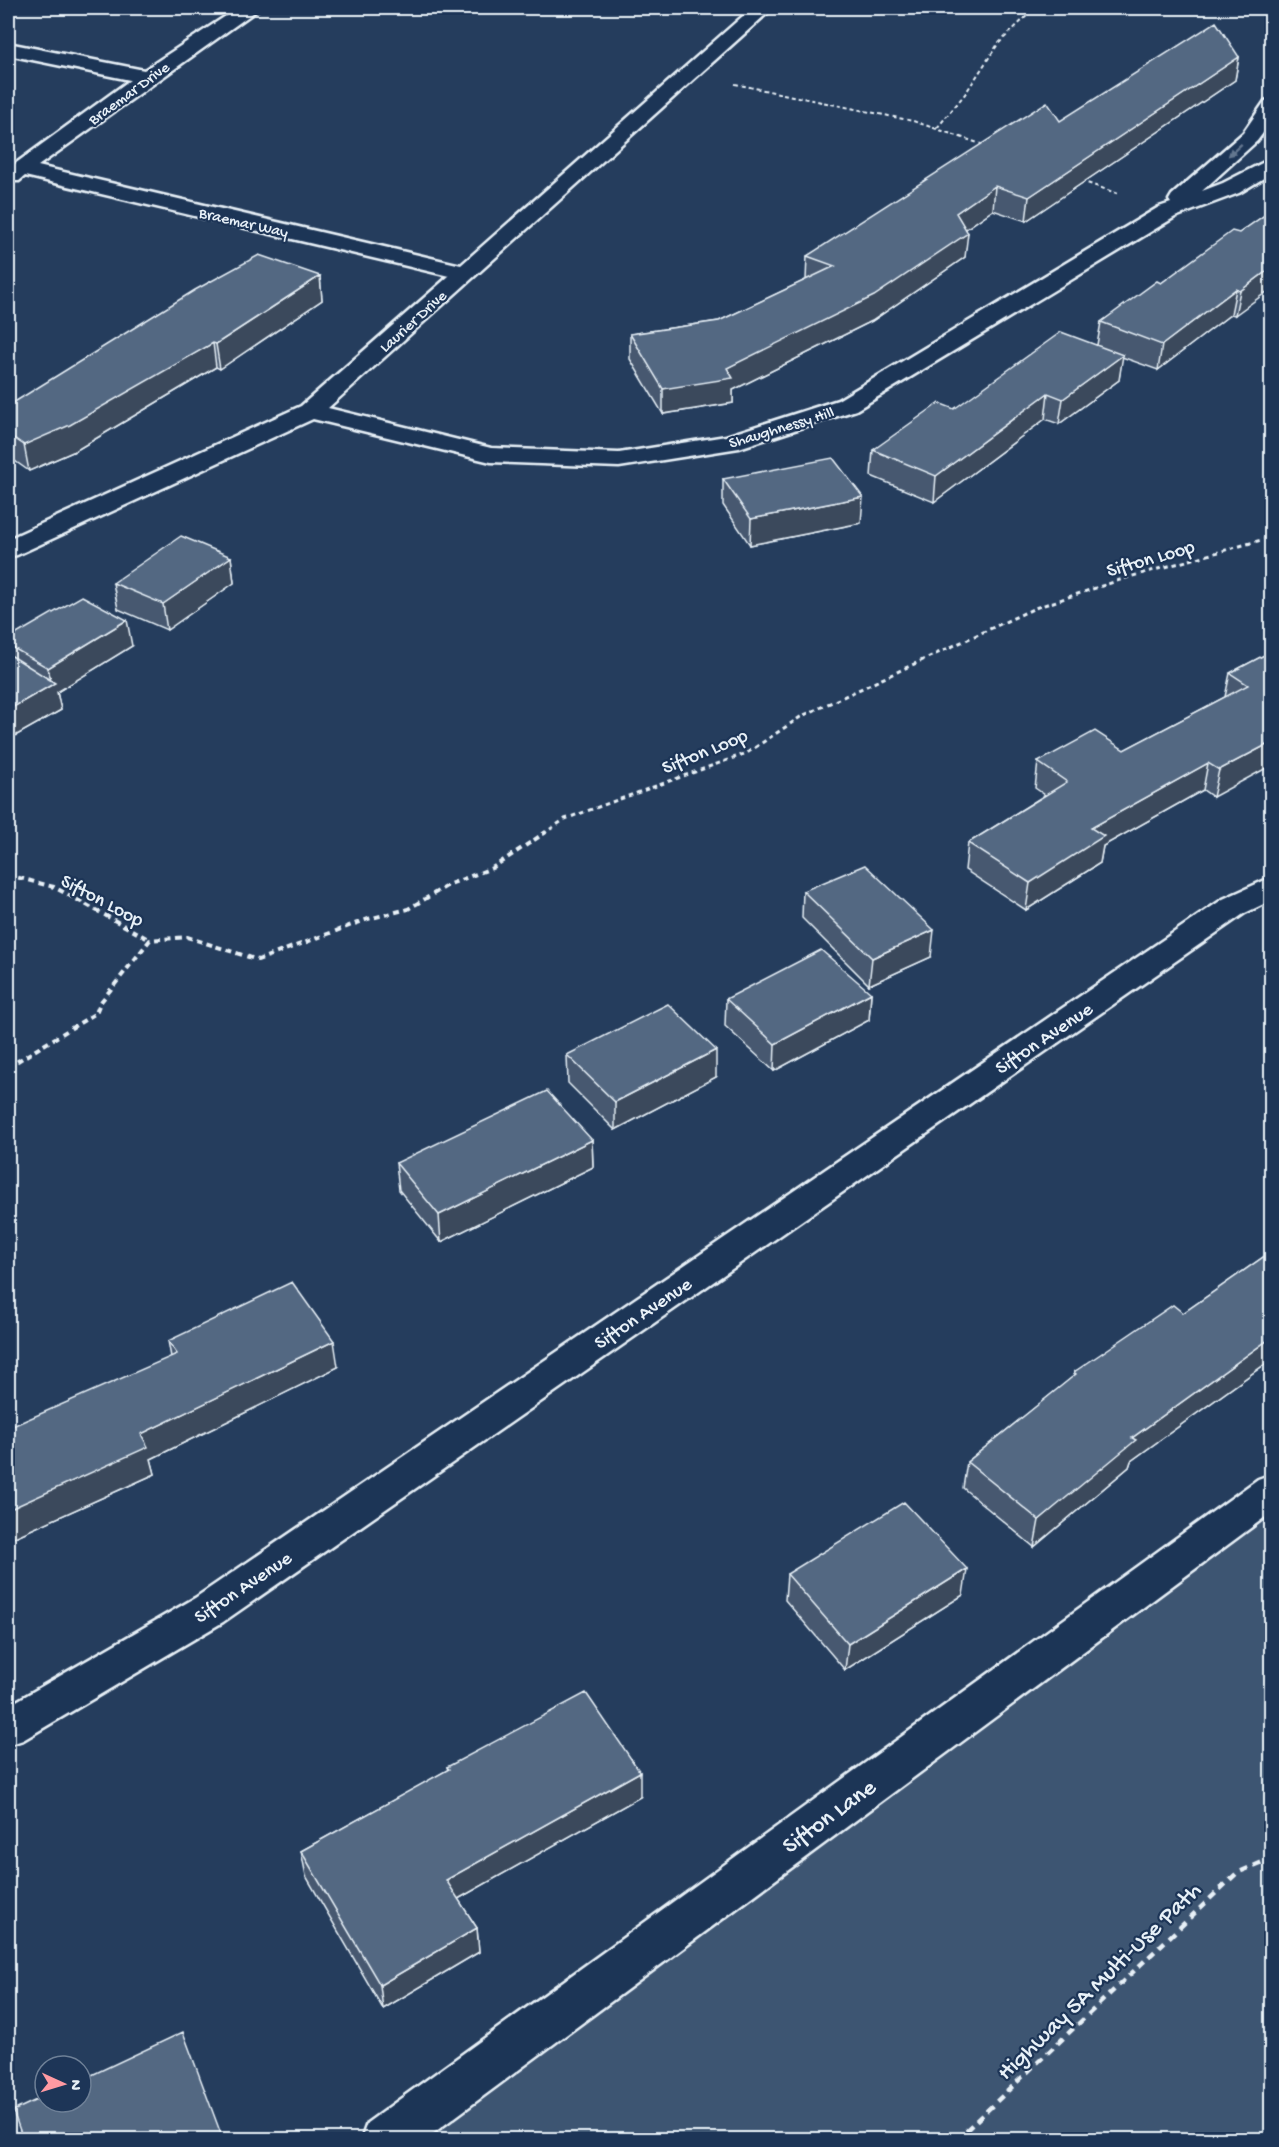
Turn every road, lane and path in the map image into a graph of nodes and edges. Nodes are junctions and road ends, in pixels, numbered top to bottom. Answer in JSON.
{"nodes":[{"id":1,"x":250,"y":8,"type":"edge"},
{"id":2,"x":762,"y":8,"type":"edge"},
{"id":3,"x":1035,"y":8,"type":"edge"},
{"id":4,"x":8,"y":49,"type":"edge"},
{"id":5,"x":147,"y":77,"type":"junction"},
{"id":6,"x":731,"y":83,"type":"dead end"},
{"id":7,"x":1272,"y":105,"type":"edge"},
{"id":8,"x":937,"y":128,"type":"junction"},
{"id":9,"x":992,"y":148,"type":"edge"},
{"id":10,"x":1272,"y":164,"type":"edge"},
{"id":11,"x":15,"y":174,"type":"edge"},
{"id":12,"x":1079,"y":180,"type":"edge"},
{"id":13,"x":1167,"y":212,"type":"junction"},
{"id":14,"x":465,"y":273,"type":"junction"},
{"id":15,"x":310,"y":411,"type":"junction"},
{"id":16,"x":1272,"y":537,"type":"edge"},
{"id":17,"x":8,"y":549,"type":"edge"},
{"id":18,"x":8,"y":875,"type":"edge"},
{"id":19,"x":1272,"y":887,"type":"edge"},
{"id":20,"x":150,"y":940,"type":"junction"},
{"id":21,"x":8,"y":1067,"type":"edge"},
{"id":22,"x":1272,"y":1490,"type":"edge"},
{"id":23,"x":8,"y":1727,"type":"edge"},
{"id":24,"x":1272,"y":1858,"type":"edge"},
{"id":25,"x":384,"y":2139,"type":"edge"},
{"id":26,"x":956,"y":2139,"type":"edge"}],
"edges":[{"from":1,"to":5,"type":"street","name":"Braemar Drive"},
{"from":2,"to":14,"type":"street","name":"Laurier Drive"},
{"from":3,"to":8,"type":"path"},
{"from":4,"to":5,"type":"street"},
{"from":5,"to":11,"type":"street","name":"Braemar Drive"},
{"from":6,"to":8,"type":"path"},
{"from":7,"to":13,"type":"street","name":"Shaughnessy Hill","one_way":true},
{"from":8,"to":9,"type":"path"},
{"from":10,"to":13,"type":"street","name":"Shaughnessy Hill"},
{"from":11,"to":14,"type":"street","name":"Braemar Way"},
{"from":12,"to":13,"type":"path"},
{"from":13,"to":15,"type":"street","name":"Shaughnessy Hill"},
{"from":14,"to":15,"type":"street","name":"Laurier Drive"},
{"from":15,"to":17,"type":"street","name":"Laurier Drive"},
{"from":16,"to":20,"type":"path","name":"Sifton Loop"},
{"from":18,"to":20,"type":"path","name":"Sifton Loop"},
{"from":19,"to":23,"type":"street","name":"Sifton Avenue"},
{"from":20,"to":21,"type":"path","name":"Sifton Loop"},
{"from":22,"to":25,"type":"street","name":"Sifton Lane"},
{"from":24,"to":26,"type":"path","name":"Highway 5A Multi-Use Path"}]}
